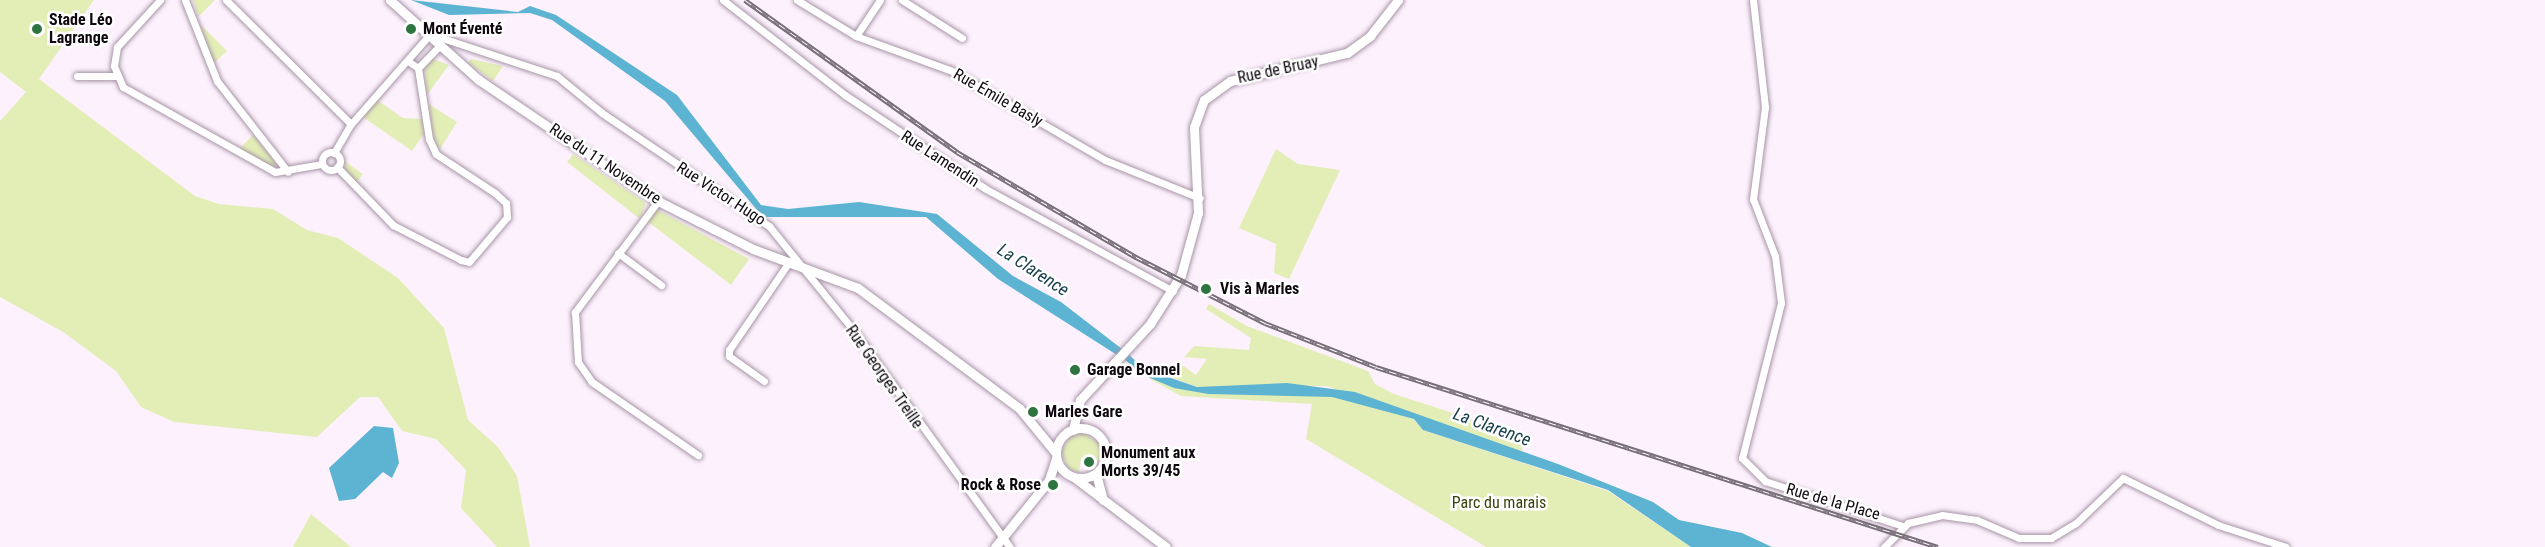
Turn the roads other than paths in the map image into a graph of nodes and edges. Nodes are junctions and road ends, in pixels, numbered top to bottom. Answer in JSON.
{"nodes":[{"id":1,"x":160,"y":0,"type":"edge"},
{"id":2,"x":186,"y":0,"type":"edge"},
{"id":3,"x":226,"y":0,"type":"edge"},
{"id":4,"x":390,"y":0,"type":"edge"},
{"id":5,"x":723,"y":0,"type":"edge"},
{"id":6,"x":797,"y":0,"type":"edge"},
{"id":7,"x":880,"y":0,"type":"edge"},
{"id":8,"x":902,"y":0,"type":"edge"},
{"id":9,"x":1398,"y":0,"type":"edge"},
{"id":10,"x":1753,"y":0,"type":"edge"},
{"id":11,"x":426,"y":35,"type":"junction"},
{"id":12,"x":856,"y":36,"type":"junction"},
{"id":13,"x":962,"y":38,"type":"dead end"},
{"id":14,"x":438,"y":47,"type":"junction"},
{"id":15,"x":467,"y":49,"type":"junction"},
{"id":16,"x":408,"y":61,"type":"junction"},
{"id":17,"x":457,"y":64,"type":"junction"},
{"id":18,"x":418,"y":68,"type":"junction"},
{"id":19,"x":77,"y":76,"type":"dead end"},
{"id":20,"x":116,"y":76,"type":"junction"},
{"id":21,"x":351,"y":124,"type":"junction"},
{"id":22,"x":334,"y":153,"type":"junction"},
{"id":23,"x":322,"y":164,"type":"junction"},
{"id":24,"x":337,"y":167,"type":"junction"},
{"id":25,"x":288,"y":172,"type":"junction"},
{"id":26,"x":1200,"y":198,"type":"junction"},
{"id":27,"x":658,"y":201,"type":"junction"},
{"id":28,"x":618,"y":253,"type":"junction"},
{"id":29,"x":789,"y":262,"type":"junction"},
{"id":30,"x":800,"y":265,"type":"junction"},
{"id":31,"x":661,"y":285,"type":"dead end"},
{"id":32,"x":1173,"y":291,"type":"junction"},
{"id":33,"x":764,"y":381,"type":"dead end"},
{"id":34,"x":1076,"y":411,"type":"junction"},
{"id":35,"x":1072,"y":430,"type":"junction"},
{"id":36,"x":1090,"y":430,"type":"junction"},
{"id":37,"x":1041,"y":431,"type":"junction"},
{"id":38,"x":1064,"y":435,"type":"junction"},
{"id":39,"x":698,"y":455,"type":"dead end"},
{"id":40,"x":1056,"y":455,"type":"junction"},
{"id":41,"x":1096,"y":474,"type":"junction"},
{"id":42,"x":1071,"y":477,"type":"junction"},
{"id":43,"x":1049,"y":480,"type":"junction"},
{"id":44,"x":1104,"y":503,"type":"junction"},
{"id":45,"x":1903,"y":526,"type":"junction"},
{"id":46,"x":1003,"y":536,"type":"junction"},
{"id":47,"x":995,"y":547,"type":"edge"},
{"id":48,"x":1010,"y":547,"type":"edge"},
{"id":49,"x":1166,"y":547,"type":"edge"},
{"id":50,"x":1884,"y":547,"type":"edge"},
{"id":51,"x":2286,"y":547,"type":"edge"}],
"edges":[{"from":1,"to":20,"type":"street"},
{"from":2,"to":25,"type":"street"},
{"from":3,"to":21,"type":"street"},
{"from":4,"to":11,"type":"main road","name":"Rue du 11 Novembre"},
{"from":5,"to":32,"type":"street","name":"Rue Lamendin"},
{"from":6,"to":12,"type":"street","name":"Rue Émile Basly"},
{"from":7,"to":12,"type":"street"},
{"from":8,"to":13,"type":"street"},
{"from":9,"to":26,"type":"main road","name":"Rue de Bruay"},
{"from":10,"to":45,"type":"street","name":"Rue de la Place"},
{"from":11,"to":14,"type":"main road","name":"Rue du 11 Novembre"},
{"from":11,"to":15,"type":"street","name":"Rue Victor Hugo"},
{"from":11,"to":16,"type":"street"},
{"from":12,"to":26,"type":"street","name":"Rue Émile Basly"},
{"from":14,"to":17,"type":"main road","name":"Rue du 11 Novembre"},
{"from":14,"to":18,"type":"street"},
{"from":15,"to":17,"type":"street"},
{"from":15,"to":30,"type":"street","name":"Rue Victor Hugo"},
{"from":16,"to":18,"type":"street"},
{"from":16,"to":21,"type":"street"},
{"from":17,"to":27,"type":"main road","name":"Rue du 11 Novembre"},
{"from":18,"to":24,"type":"street"},
{"from":19,"to":20,"type":"street"},
{"from":20,"to":25,"type":"street"},
{"from":21,"to":22,"type":"street"},
{"from":22,"to":23,"type":"street"},
{"from":22,"to":24,"type":"street"},
{"from":23,"to":24,"type":"street"},
{"from":23,"to":25,"type":"street"},
{"from":26,"to":32,"type":"main road","name":"Rue de Bruay"},
{"from":27,"to":28,"type":"street"},
{"from":27,"to":29,"type":"main road","name":"Rue du 11 Novembre"},
{"from":28,"to":31,"type":"street"},
{"from":28,"to":39,"type":"street"},
{"from":29,"to":30,"type":"main road","name":"Rue du 11 Novembre"},
{"from":29,"to":33,"type":"street"},
{"from":30,"to":37,"type":"main road","name":"Rue Victor Hugo"},
{"from":30,"to":46,"type":"street","name":"Rue Georges Treille"},
{"from":32,"to":34,"type":"main road","name":"Rue de Bruay"},
{"from":34,"to":35,"type":"main road"},
{"from":34,"to":36,"type":"main road"},
{"from":35,"to":36,"type":"main road"},
{"from":35,"to":38,"type":"main road"},
{"from":36,"to":41,"type":"main road"},
{"from":37,"to":38,"type":"main road"},
{"from":37,"to":40,"type":"main road","name":"Rue Victor Hugo"},
{"from":38,"to":40,"type":"main road"},
{"from":40,"to":42,"type":"main road"},
{"from":40,"to":43,"type":"main road"},
{"from":41,"to":42,"type":"main road"},
{"from":41,"to":44,"type":"main road"},
{"from":42,"to":43,"type":"main road"},
{"from":42,"to":44,"type":"main road"},
{"from":43,"to":46,"type":"main road"},
{"from":44,"to":49,"type":"main road"},
{"from":45,"to":50,"type":"street"},
{"from":45,"to":51,"type":"street"},
{"from":46,"to":47,"type":"main road"},
{"from":46,"to":48,"type":"street","name":"Rue Georges Treille"}]}
